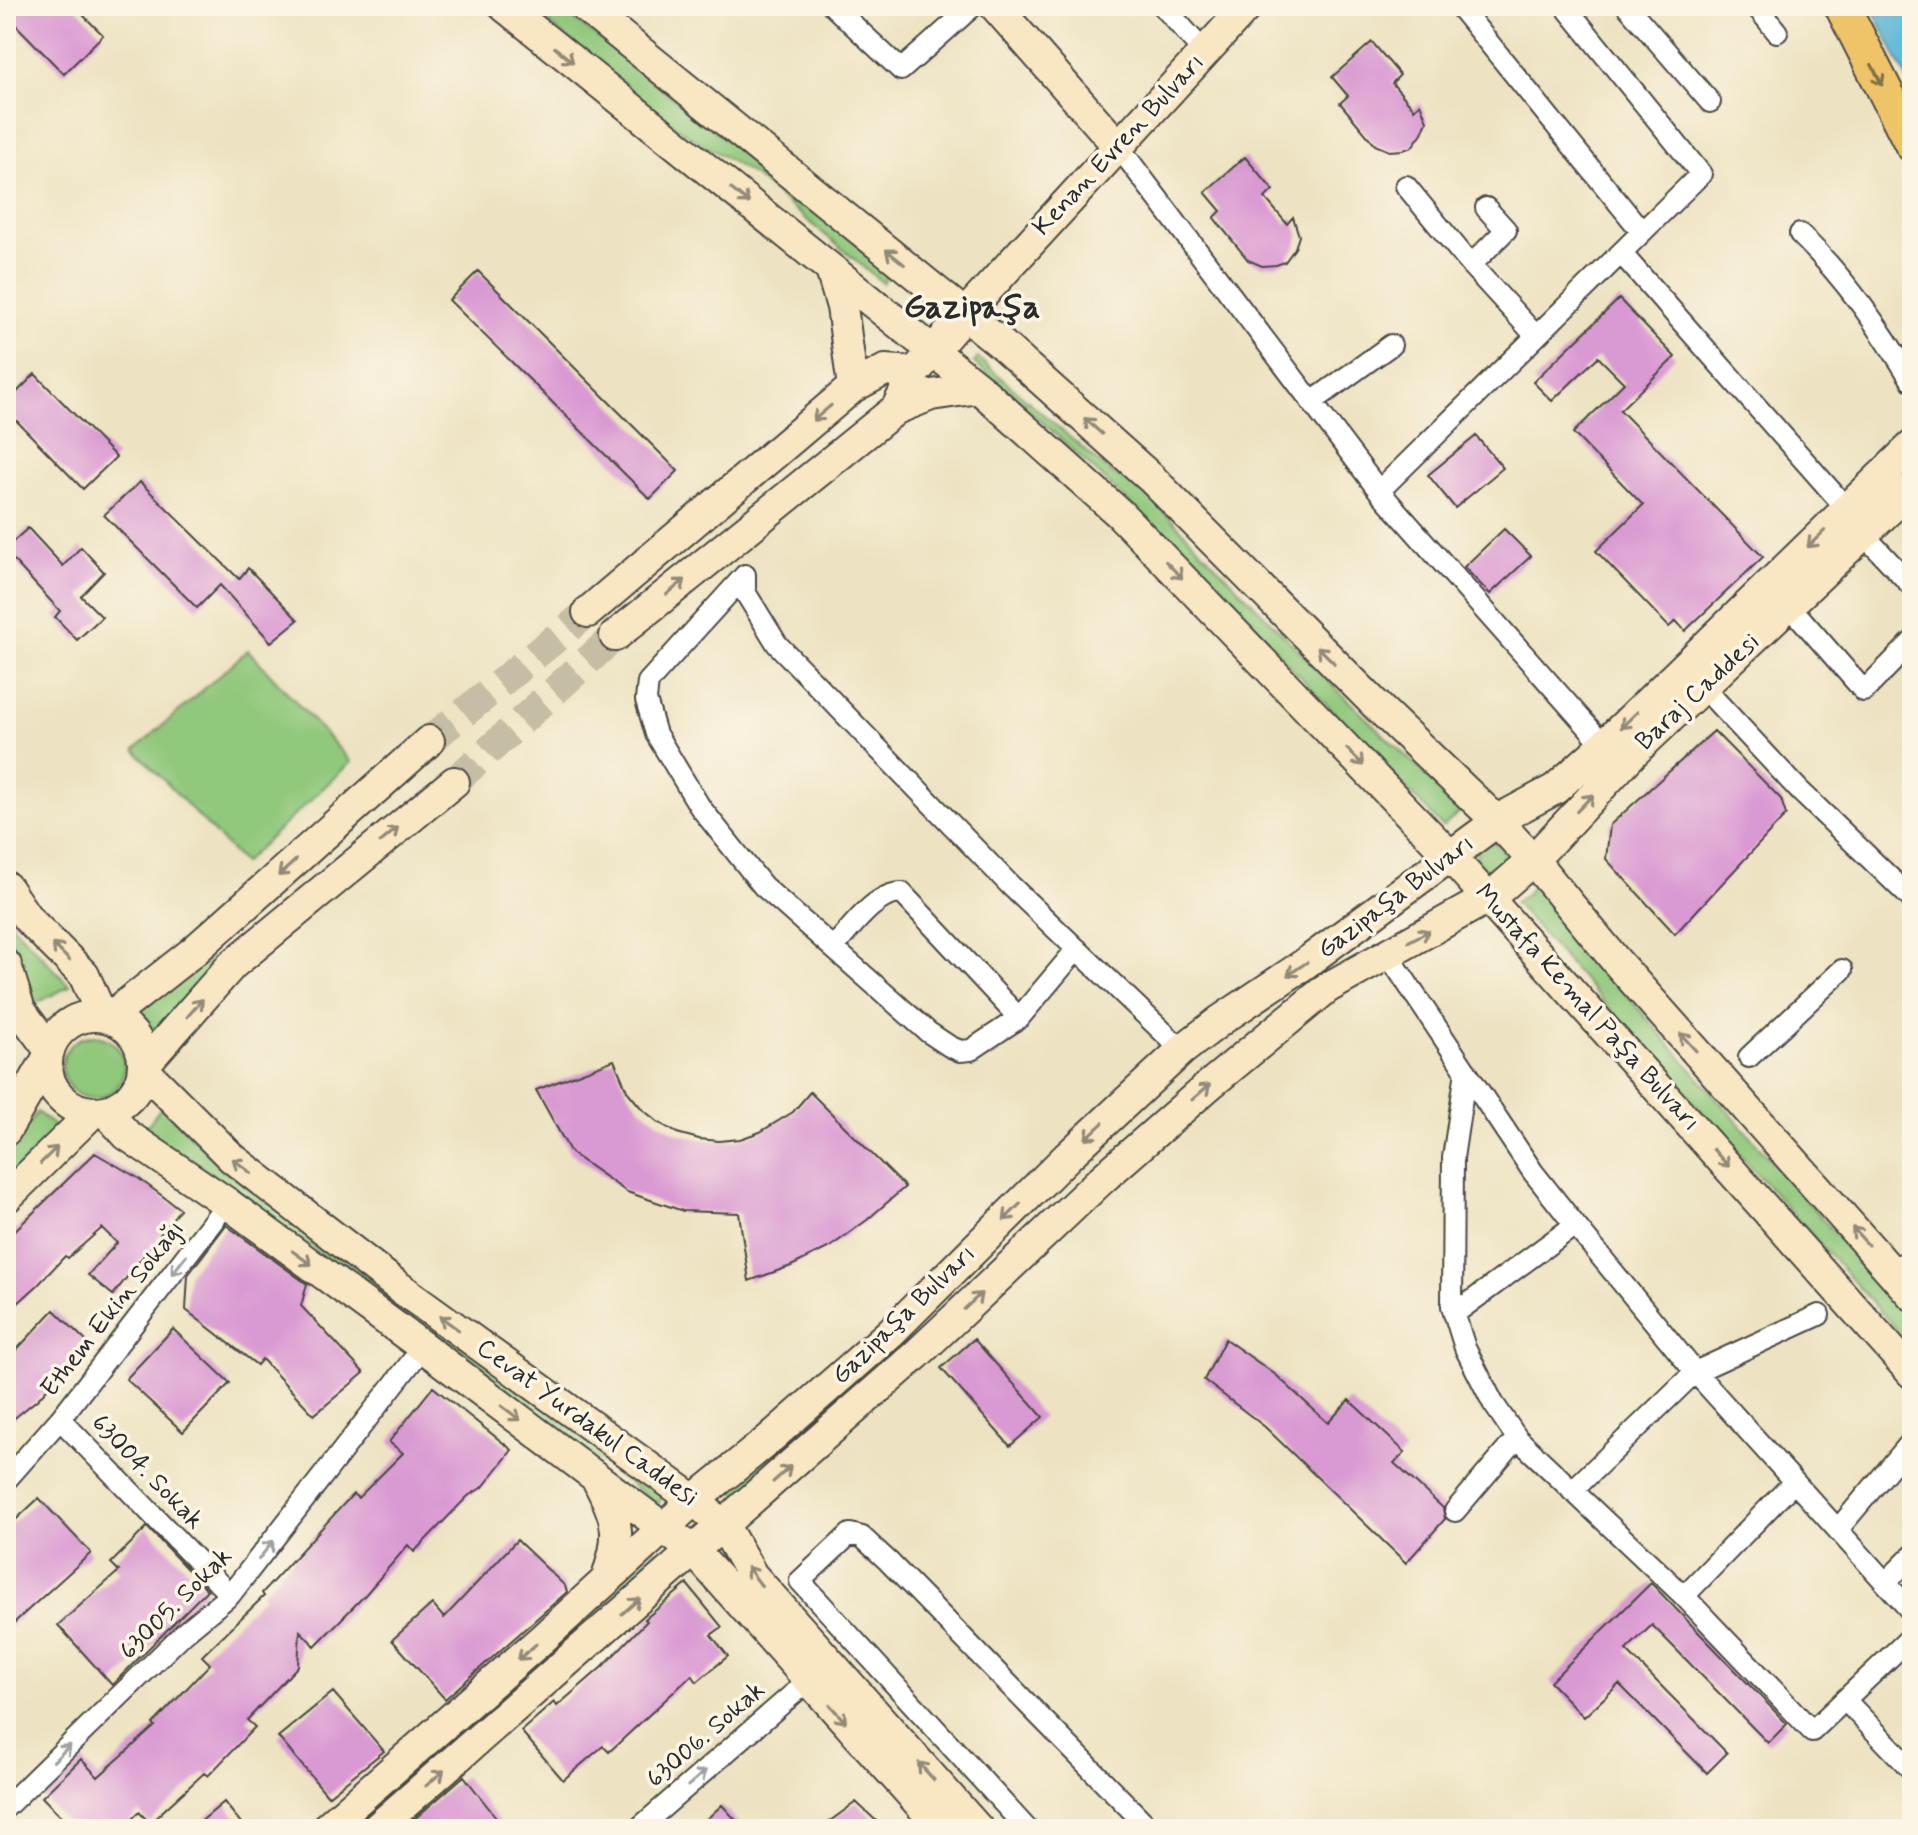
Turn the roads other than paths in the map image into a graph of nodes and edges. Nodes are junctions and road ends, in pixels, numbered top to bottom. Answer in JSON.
{"nodes":[{"id":1,"x":504,"y":6,"type":"edge"},
{"id":2,"x":833,"y":6,"type":"edge"},
{"id":3,"x":973,"y":6,"type":"edge"},
{"id":4,"x":995,"y":6,"type":"edge"},
{"id":5,"x":1163,"y":6,"type":"edge"},
{"id":6,"x":1247,"y":6,"type":"edge"},
{"id":7,"x":1459,"y":6,"type":"edge"},
{"id":8,"x":1565,"y":6,"type":"edge"},
{"id":9,"x":1627,"y":6,"type":"edge"},
{"id":10,"x":1756,"y":6,"type":"edge"},
{"id":11,"x":1842,"y":6,"type":"edge"},
{"id":12,"x":600,"y":11,"type":"edge"},
{"id":13,"x":1777,"y":32,"type":"dead end"},
{"id":14,"x":1204,"y":52,"type":"junction"},
{"id":15,"x":1710,"y":102,"type":"dead end"},
{"id":16,"x":1912,"y":144,"type":"edge"},
{"id":17,"x":1118,"y":146,"type":"junction"},
{"id":18,"x":1406,"y":186,"type":"dead end"},
{"id":19,"x":1486,"y":208,"type":"dead end"},
{"id":20,"x":1642,"y":232,"type":"junction"},
{"id":21,"x":1800,"y":234,"type":"dead end"},
{"id":22,"x":1621,"y":253,"type":"junction"},
{"id":23,"x":1471,"y":265,"type":"junction"},
{"id":24,"x":831,"y":270,"type":"junction"},
{"id":25,"x":965,"y":314,"type":"junction"},
{"id":26,"x":1536,"y":336,"type":"junction"},
{"id":27,"x":1391,"y":345,"type":"dead end"},
{"id":28,"x":924,"y":362,"type":"junction"},
{"id":29,"x":1912,"y":381,"type":"edge"},
{"id":30,"x":853,"y":387,"type":"junction"},
{"id":31,"x":979,"y":388,"type":"junction"},
{"id":32,"x":1312,"y":402,"type":"junction"},
{"id":33,"x":896,"y":409,"type":"junction"},
{"id":34,"x":1912,"y":446,"type":"edge"},
{"id":35,"x":1912,"y":488,"type":"edge"},
{"id":36,"x":1379,"y":491,"type":"junction"},
{"id":37,"x":1847,"y":509,"type":"junction"},
{"id":38,"x":1864,"y":535,"type":"junction"},
{"id":39,"x":1912,"y":586,"type":"edge"},
{"id":40,"x":1789,"y":605,"type":"junction"},
{"id":41,"x":588,"y":612,"type":"tunnel mouth"},
{"id":42,"x":615,"y":636,"type":"tunnel mouth"},
{"id":43,"x":1912,"y":642,"type":"edge"},
{"id":44,"x":1703,"y":687,"type":"junction"},
{"id":45,"x":429,"y":741,"type":"tunnel mouth"},
{"id":46,"x":1604,"y":745,"type":"junction"},
{"id":47,"x":454,"y":782,"type":"tunnel mouth"},
{"id":48,"x":1497,"y":821,"type":"junction"},
{"id":49,"x":1450,"y":856,"type":"junction"},
{"id":50,"x":1533,"y":860,"type":"junction"},
{"id":51,"x":6,"y":887,"type":"edge"},
{"id":52,"x":1488,"y":898,"type":"junction"},
{"id":53,"x":1912,"y":899,"type":"edge"},
{"id":54,"x":833,"y":948,"type":"junction"},
{"id":55,"x":1077,"y":949,"type":"junction"},
{"id":56,"x":1387,"y":953,"type":"junction"},
{"id":57,"x":6,"y":965,"type":"edge"},
{"id":58,"x":1842,"y":970,"type":"dead end"},
{"id":59,"x":106,"y":1017,"type":"junction"},
{"id":60,"x":1019,"y":1018,"type":"junction"},
{"id":61,"x":1182,"y":1050,"type":"junction"},
{"id":62,"x":48,"y":1055,"type":"junction"},
{"id":63,"x":1749,"y":1057,"type":"dead end"},
{"id":64,"x":143,"y":1068,"type":"junction"},
{"id":65,"x":1466,"y":1071,"type":"junction"},
{"id":66,"x":99,"y":1112,"type":"junction"},
{"id":67,"x":6,"y":1130,"type":"edge"},
{"id":68,"x":6,"y":1198,"type":"edge"},
{"id":69,"x":227,"y":1203,"type":"junction"},
{"id":70,"x":1575,"y":1225,"type":"junction"},
{"id":71,"x":1900,"y":1265,"type":"edge"},
{"id":72,"x":1912,"y":1295,"type":"edge"},
{"id":73,"x":1454,"y":1314,"type":"junction"},
{"id":74,"x":1819,"y":1315,"type":"dead end"},
{"id":75,"x":423,"y":1347,"type":"junction"},
{"id":76,"x":1695,"y":1372,"type":"junction"},
{"id":77,"x":1912,"y":1373,"type":"edge"},
{"id":78,"x":60,"y":1419,"type":"junction"},
{"id":79,"x":1517,"y":1438,"type":"junction"},
{"id":80,"x":1912,"y":1441,"type":"edge"},
{"id":81,"x":595,"y":1476,"type":"junction"},
{"id":82,"x":6,"y":1480,"type":"edge"},
{"id":83,"x":1793,"y":1483,"type":"junction"},
{"id":84,"x":1572,"y":1491,"type":"junction"},
{"id":85,"x":694,"y":1500,"type":"junction"},
{"id":86,"x":1455,"y":1511,"type":"dead end"},
{"id":87,"x":724,"y":1526,"type":"junction"},
{"id":88,"x":665,"y":1528,"type":"junction"},
{"id":89,"x":1839,"y":1528,"type":"junction"},
{"id":90,"x":694,"y":1551,"type":"junction"},
{"id":91,"x":1912,"y":1556,"type":"edge"},
{"id":92,"x":606,"y":1581,"type":"junction"},
{"id":93,"x":1887,"y":1581,"type":"junction"},
{"id":94,"x":230,"y":1595,"type":"junction"},
{"id":95,"x":1684,"y":1596,"type":"junction"},
{"id":96,"x":1912,"y":1612,"type":"edge"},
{"id":97,"x":1912,"y":1636,"type":"edge"},
{"id":98,"x":808,"y":1681,"type":"junction"},
{"id":99,"x":1846,"y":1701,"type":"junction"},
{"id":100,"x":1912,"y":1770,"type":"edge"},
{"id":101,"x":6,"y":1807,"type":"edge"},
{"id":102,"x":325,"y":1829,"type":"edge"},
{"id":103,"x":376,"y":1829,"type":"edge"},
{"id":104,"x":638,"y":1829,"type":"edge"},
{"id":105,"x":942,"y":1829,"type":"edge"},
{"id":106,"x":978,"y":1829,"type":"edge"},
{"id":107,"x":1027,"y":1829,"type":"edge"},
{"id":108,"x":1150,"y":1829,"type":"edge"}],
"edges":[{"from":1,"to":24,"type":"main road","name":"Mustafa Kemal Paşa Bulvarı","one_way":true},
{"from":2,"to":3,"type":"street"},
{"from":4,"to":17,"type":"main road"},
{"from":5,"to":14,"type":"street"},
{"from":6,"to":14,"type":"main road","name":"Kenan Evren Bulvarı"},
{"from":7,"to":20,"type":"street"},
{"from":8,"to":20,"type":"street"},
{"from":9,"to":15,"type":"street"},
{"from":10,"to":13,"type":"street"},
{"from":11,"to":16,"type":"main road","one_way":true},
{"from":25,"to":12,"type":"main road","name":"Mustafa Kemal Paşa Bulvarı","one_way":true},
{"from":14,"to":17,"type":"main road","name":"Kenan Evren Bulvarı"},
{"from":17,"to":25,"type":"main road","name":"Kenan Evren Bulvarı"},
{"from":17,"to":32,"type":"street"},
{"from":18,"to":23,"type":"street"},
{"from":19,"to":23,"type":"street"},
{"from":20,"to":22,"type":"street"},
{"from":21,"to":29,"type":"street"},
{"from":22,"to":26,"type":"street"},
{"from":22,"to":37,"type":"street"},
{"from":23,"to":26,"type":"street"},
{"from":24,"to":28,"type":"main road","name":"Mustafa Kemal Paşa Bulvarı"},
{"from":24,"to":30,"type":"main road"},
{"from":25,"to":28,"type":"main road","name":"Kenan Evren Bulvarı"},
{"from":48,"to":25,"type":"main road","name":"Mustafa Kemal Paşa Bulvarı","one_way":true},
{"from":26,"to":36,"type":"street"},
{"from":27,"to":32,"type":"street"},
{"from":28,"to":30,"type":"main road"},
{"from":28,"to":31,"type":"main road","name":"Mustafa Kemal Paşa Bulvarı"},
{"from":28,"to":33,"type":"main road","name":"Kenan Evren Bulvarı"},
{"from":30,"to":41,"type":"main road","one_way":true},
{"from":31,"to":33,"type":"main road"},
{"from":31,"to":49,"type":"main road","name":"Mustafa Kemal Paşa Bulvarı","one_way":true},
{"from":32,"to":36,"type":"street"},
{"from":42,"to":33,"type":"main road","one_way":true},
{"from":34,"to":37,"type":"main road","name":"Baraj Caddesi"},
{"from":35,"to":38,"type":"main road","name":"Baraj Caddesi"},
{"from":36,"to":46,"type":"street"},
{"from":37,"to":46,"type":"main road","name":"Baraj Caddesi","one_way":true},
{"from":38,"to":39,"type":"street"},
{"from":38,"to":40,"type":"main road","name":"Baraj Caddesi"},
{"from":40,"to":43,"type":"street"},
{"from":40,"to":44,"type":"main road","name":"Baraj Caddesi"},
{"from":50,"to":44,"type":"main road","name":"Baraj Caddesi","one_way":true},
{"from":44,"to":53,"type":"street"},
{"from":45,"to":59,"type":"main road","one_way":true},
{"from":46,"to":48,"type":"main road","name":"Baraj Caddesi"},
{"from":64,"to":47,"type":"main road","one_way":true},
{"from":48,"to":49,"type":"main road","name":"Gazipaşa Bulvarı"},
{"from":48,"to":50,"type":"main road","name":"Mustafa Kemal Paşa Bulvarı"},
{"from":49,"to":52,"type":"main road","name":"Mustafa Kemal Paşa Bulvarı"},
{"from":49,"to":61,"type":"main road","name":"Gazipaşa Bulvarı","one_way":true},
{"from":50,"to":52,"type":"main road","name":"Baraj Caddesi"},
{"from":71,"to":50,"type":"main road","name":"Mustafa Kemal Paşa Bulvarı","one_way":true},
{"from":59,"to":51,"type":"main road","one_way":true},
{"from":56,"to":52,"type":"main road","name":"Gazipaşa Bulvarı","one_way":true},
{"from":52,"to":77,"type":"main road","name":"Mustafa Kemal Paşa Bulvarı","one_way":true},
{"from":54,"to":55,"type":"street"},
{"from":54,"to":60,"type":"street"},
{"from":54,"to":60,"type":"street"},
{"from":55,"to":60,"type":"street"},
{"from":55,"to":61,"type":"street"},
{"from":56,"to":65,"type":"street"},
{"from":87,"to":56,"type":"main road","name":"Gazipaşa Bulvarı","one_way":true},
{"from":57,"to":62,"type":"main road"},
{"from":58,"to":63,"type":"street"},
{"from":59,"to":62,"type":"main road"},
{"from":59,"to":64,"type":"main road"},
{"from":61,"to":85,"type":"main road","name":"Gazipaşa Bulvarı","one_way":true},
{"from":62,"to":66,"type":"main road"},
{"from":62,"to":67,"type":"main road"},
{"from":64,"to":66,"type":"main road"},
{"from":85,"to":64,"type":"main road","name":"Cevat Yurdakul Caddesi","one_way":true},
{"from":65,"to":70,"type":"street"},
{"from":65,"to":73,"type":"street"},
{"from":68,"to":66,"type":"main road","one_way":true},
{"from":66,"to":69,"type":"main road","name":"Cevat Yurdakul Caddesi"},
{"from":69,"to":75,"type":"main road","name":"Cevat Yurdakul Caddesi","one_way":true},
{"from":69,"to":78,"type":"street","name":"Ethem Ekin Sokağı","one_way":true},
{"from":70,"to":73,"type":"street"},
{"from":70,"to":76,"type":"street"},
{"from":71,"to":72,"type":"main road","name":"Mustafa Kemal Paşa Bulvarı"},
{"from":73,"to":79,"type":"street"},
{"from":74,"to":76,"type":"street"},
{"from":75,"to":81,"type":"main road","name":"Cevat Yurdakul Caddesi","one_way":true},
{"from":94,"to":75,"type":"street","name":"63005. Sokak","one_way":true},
{"from":76,"to":83,"type":"street"},
{"from":76,"to":84,"type":"street"},
{"from":78,"to":82,"type":"street","name":"Ethem Ekin Sokağı"},
{"from":78,"to":94,"type":"street","name":"63004. Sokak"},
{"from":79,"to":84,"type":"street"},
{"from":79,"to":86,"type":"street"},
{"from":80,"to":89,"type":"street"},
{"from":81,"to":88,"type":"main road","name":"Cevat Yurdakul Caddesi"},
{"from":81,"to":92,"type":"main road"},
{"from":83,"to":89,"type":"street"},
{"from":83,"to":95,"type":"street"},
{"from":84,"to":95,"type":"street"},
{"from":85,"to":87,"type":"main road","name":"Cevat Yurdakul Caddesi"},
{"from":85,"to":88,"type":"main road","name":"Gazipaşa Bulvarı"},
{"from":87,"to":90,"type":"main road","name":"Gazipaşa Bulvarı"},
{"from":106,"to":87,"type":"main road","name":"Cevat Yurdakul Caddesi","one_way":true},
{"from":88,"to":90,"type":"main road","name":"Cevat Yurdakul Caddesi"},
{"from":88,"to":92,"type":"main road","name":"Gazipaşa Bulvarı"},
{"from":89,"to":93,"type":"street"},
{"from":90,"to":98,"type":"main road","name":"Cevat Yurdakul Caddesi"},
{"from":103,"to":90,"type":"main road","name":"Gazipaşa Bulvarı","one_way":true},
{"from":91,"to":93,"type":"street"},
{"from":92,"to":102,"type":"main road","name":"Gazipaşa Bulvarı","one_way":true},
{"from":93,"to":96,"type":"street"},
{"from":101,"to":94,"type":"street","name":"63005. Sokak","one_way":true},
{"from":95,"to":99,"type":"street"},
{"from":97,"to":99,"type":"street"},
{"from":104,"to":98,"type":"street","name":"63006. Sokak","one_way":true},
{"from":98,"to":105,"type":"main road","name":"Cevat Yurdakul Caddesi","one_way":true},
{"from":99,"to":100,"type":"street"},
{"from":107,"to":108,"type":"street"}]}
